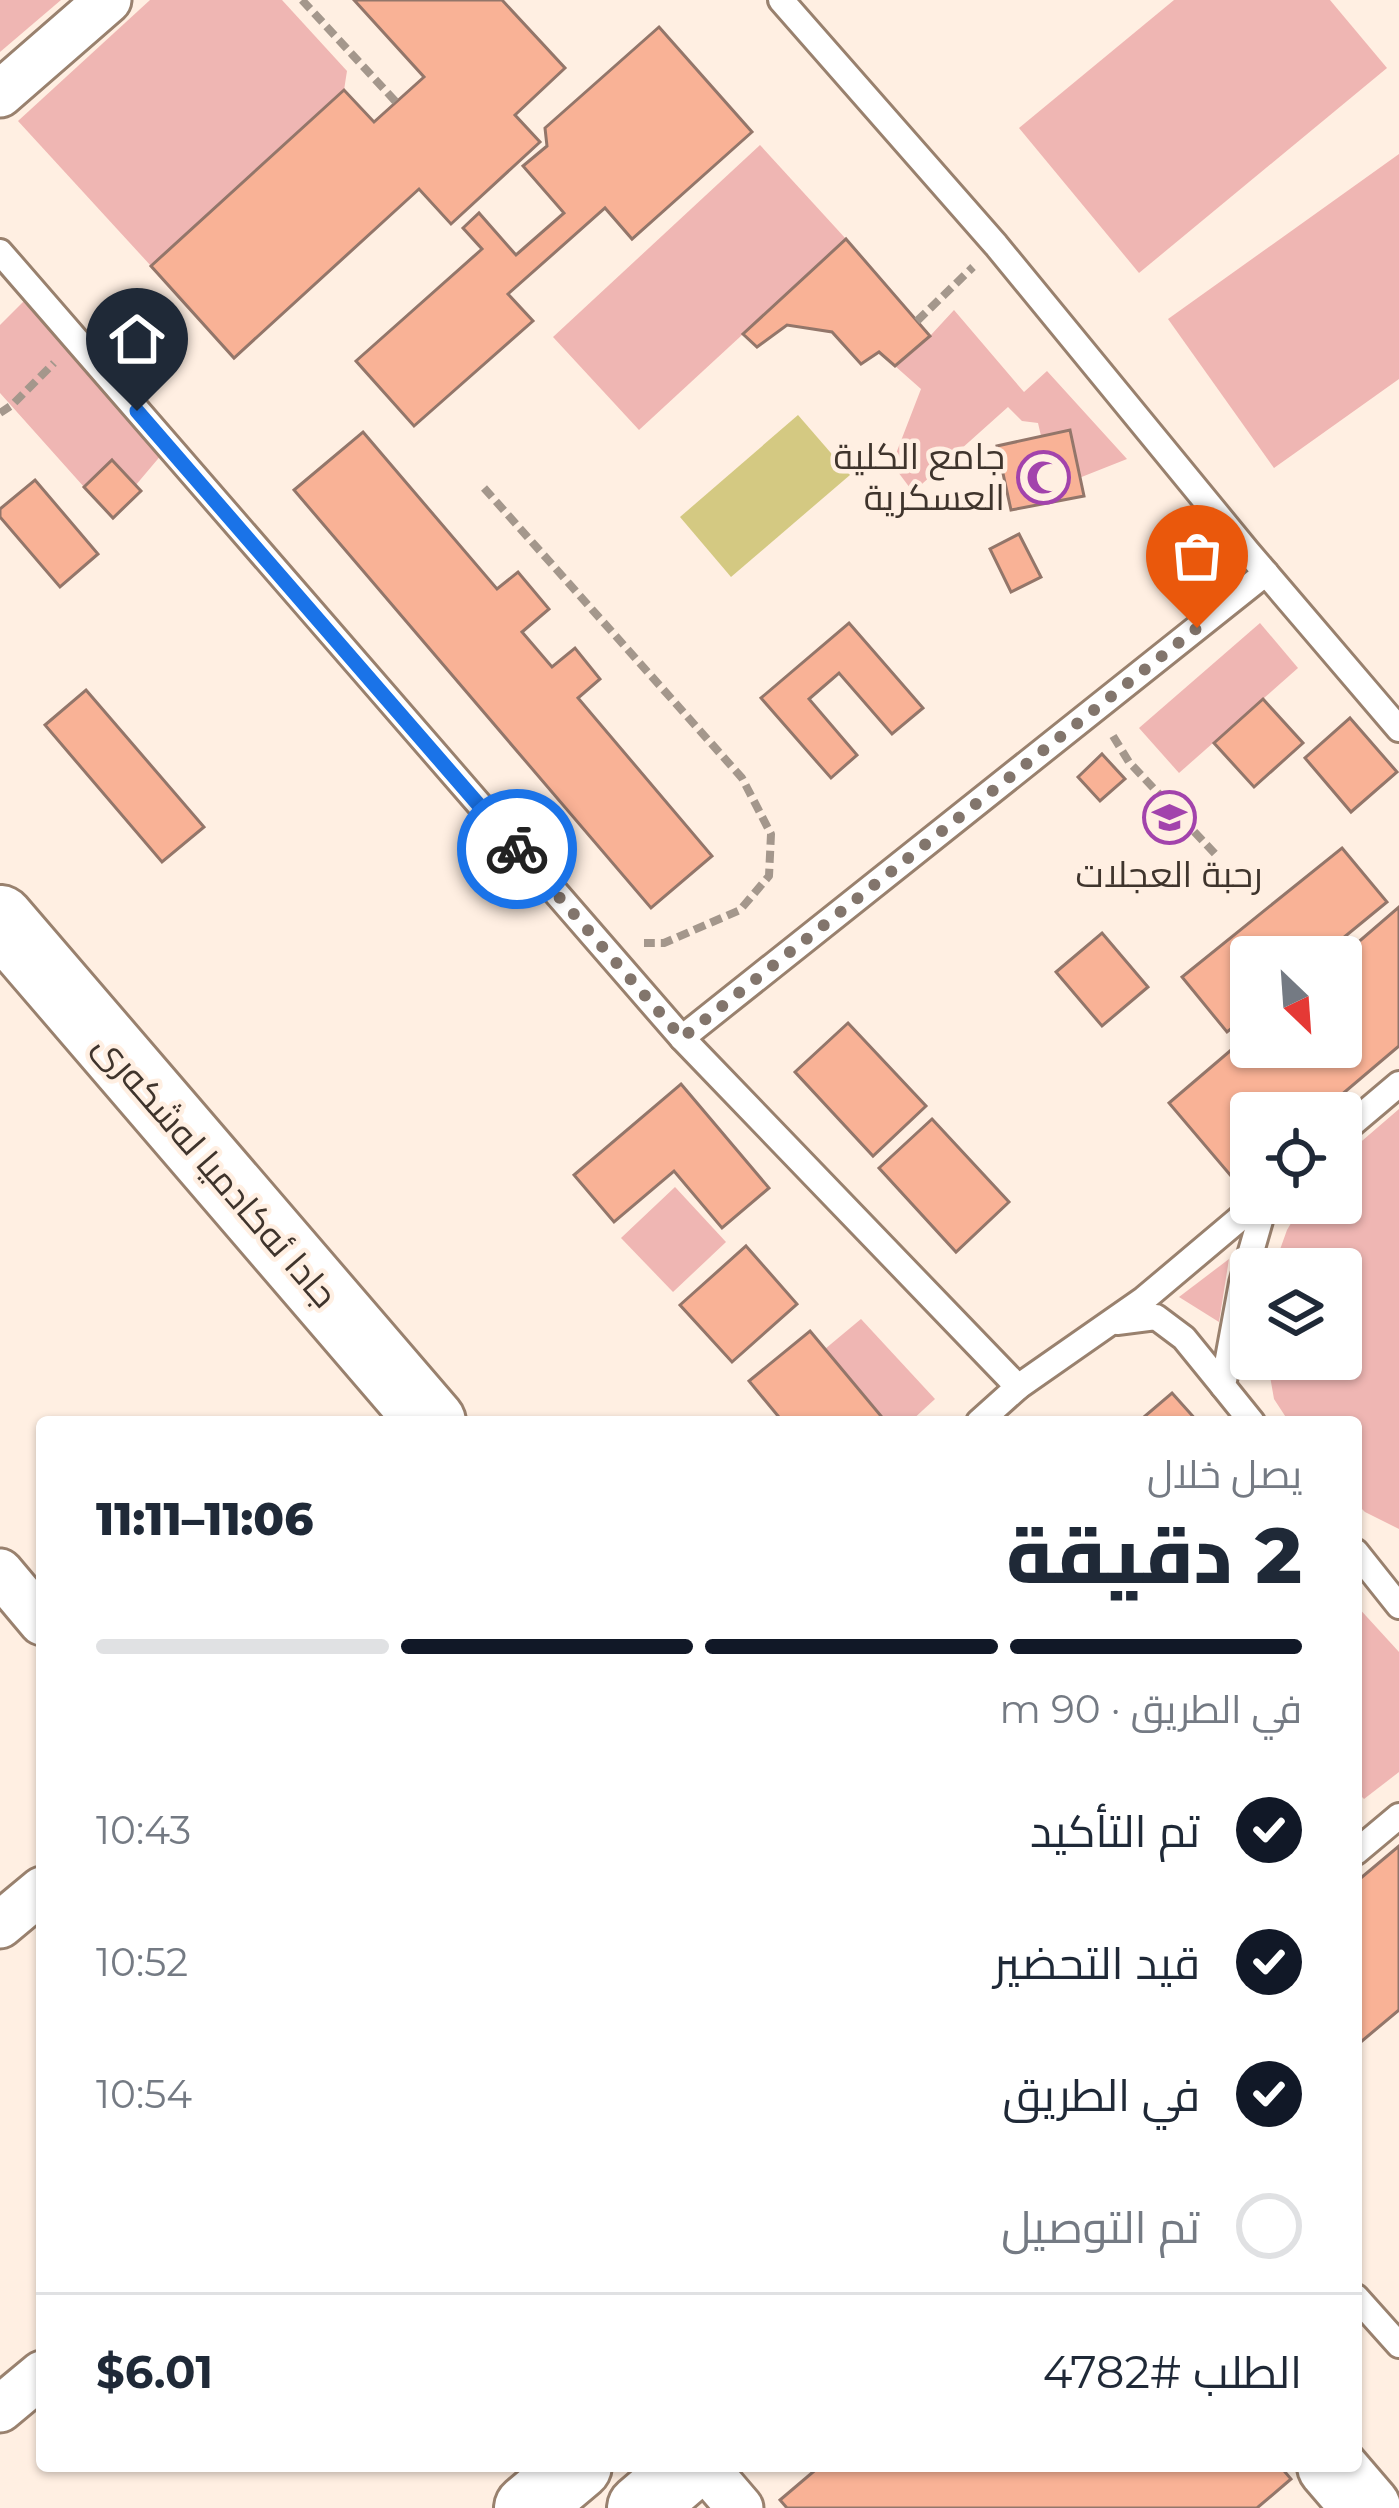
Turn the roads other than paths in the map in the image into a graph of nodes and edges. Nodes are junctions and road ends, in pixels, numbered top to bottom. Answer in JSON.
{"nodes":[{"id":1,"x":108,"y":0,"type":"edge"},
{"id":2,"x":781,"y":0,"type":"edge"},
{"id":3,"x":0,"y":94,"type":"edge"},
{"id":4,"x":0,"y":252,"type":"edge"},
{"id":5,"x":1266,"y":573,"type":"junction"},
{"id":6,"x":1399,"y":729,"type":"edge"},
{"id":7,"x":0,"y":919,"type":"edge"},
{"id":8,"x":682,"y":1038,"type":"junction"},
{"id":9,"x":1399,"y":1084,"type":"edge"},
{"id":10,"x":1362,"y":1115,"type":"edge"},
{"id":11,"x":1236,"y":1224,"type":"edge"},
{"id":12,"x":1256,"y":1224,"type":"edge"},
{"id":13,"x":1109,"y":1324,"type":"junction"},
{"id":14,"x":1223,"y":1386,"type":"junction"},
{"id":15,"x":1018,"y":1387,"type":"junction"},
{"id":16,"x":427,"y":1416,"type":"edge"},
{"id":17,"x":986,"y":1416,"type":"edge"},
{"id":18,"x":1247,"y":1416,"type":"edge"},
{"id":19,"x":1362,"y":1560,"type":"edge"},
{"id":20,"x":0,"y":1572,"type":"edge"},
{"id":21,"x":1399,"y":1606,"type":"edge"},
{"id":22,"x":36,"y":1615,"type":"edge"},
{"id":23,"x":1399,"y":1816,"type":"edge"},
{"id":24,"x":1362,"y":1847,"type":"edge"},
{"id":25,"x":36,"y":1895,"type":"edge"},
{"id":26,"x":0,"y":1924,"type":"edge"},
{"id":27,"x":1362,"y":2303,"type":"edge"},
{"id":28,"x":1399,"y":2345,"type":"edge"},
{"id":29,"x":36,"y":2379,"type":"edge"},
{"id":30,"x":0,"y":2409,"type":"edge"},
{"id":31,"x":571,"y":2472,"type":"edge"},
{"id":32,"x":683,"y":2472,"type":"edge"},
{"id":33,"x":709,"y":2472,"type":"edge"},
{"id":34,"x":1336,"y":2472,"type":"edge"},
{"id":35,"x":528,"y":2508,"type":"edge"},
{"id":36,"x":641,"y":2508,"type":"edge"},
{"id":37,"x":740,"y":2508,"type":"edge"},
{"id":38,"x":1366,"y":2508,"type":"edge"}],
"edges":[{"from":1,"to":3,"type":"street"},
{"from":2,"to":5,"type":"lane"},
{"from":4,"to":8,"type":"lane"},
{"from":5,"to":6,"type":"lane"},
{"from":5,"to":8,"type":"lane"},
{"from":7,"to":16,"type":"main road","name":"جادا ئه‌كادميا له‌شكه‌رى"},
{"from":8,"to":15,"type":"lane"},
{"from":9,"to":10,"type":"lane"},
{"from":11,"to":13,"type":"lane"},
{"from":12,"to":14,"type":"lane"},
{"from":13,"to":14,"type":"lane"},
{"from":13,"to":15,"type":"lane"},
{"from":14,"to":18,"type":"lane"},
{"from":15,"to":17,"type":"lane"},
{"from":19,"to":21,"type":"lane"},
{"from":20,"to":22,"type":"street"},
{"from":23,"to":24,"type":"lane"},
{"from":25,"to":26,"type":"street"},
{"from":27,"to":28,"type":"lane"},
{"from":29,"to":30,"type":"street"},
{"from":31,"to":35,"type":"main road"},
{"from":32,"to":36,"type":"main road"},
{"from":33,"to":37,"type":"street"},
{"from":34,"to":38,"type":"main road"}]}
